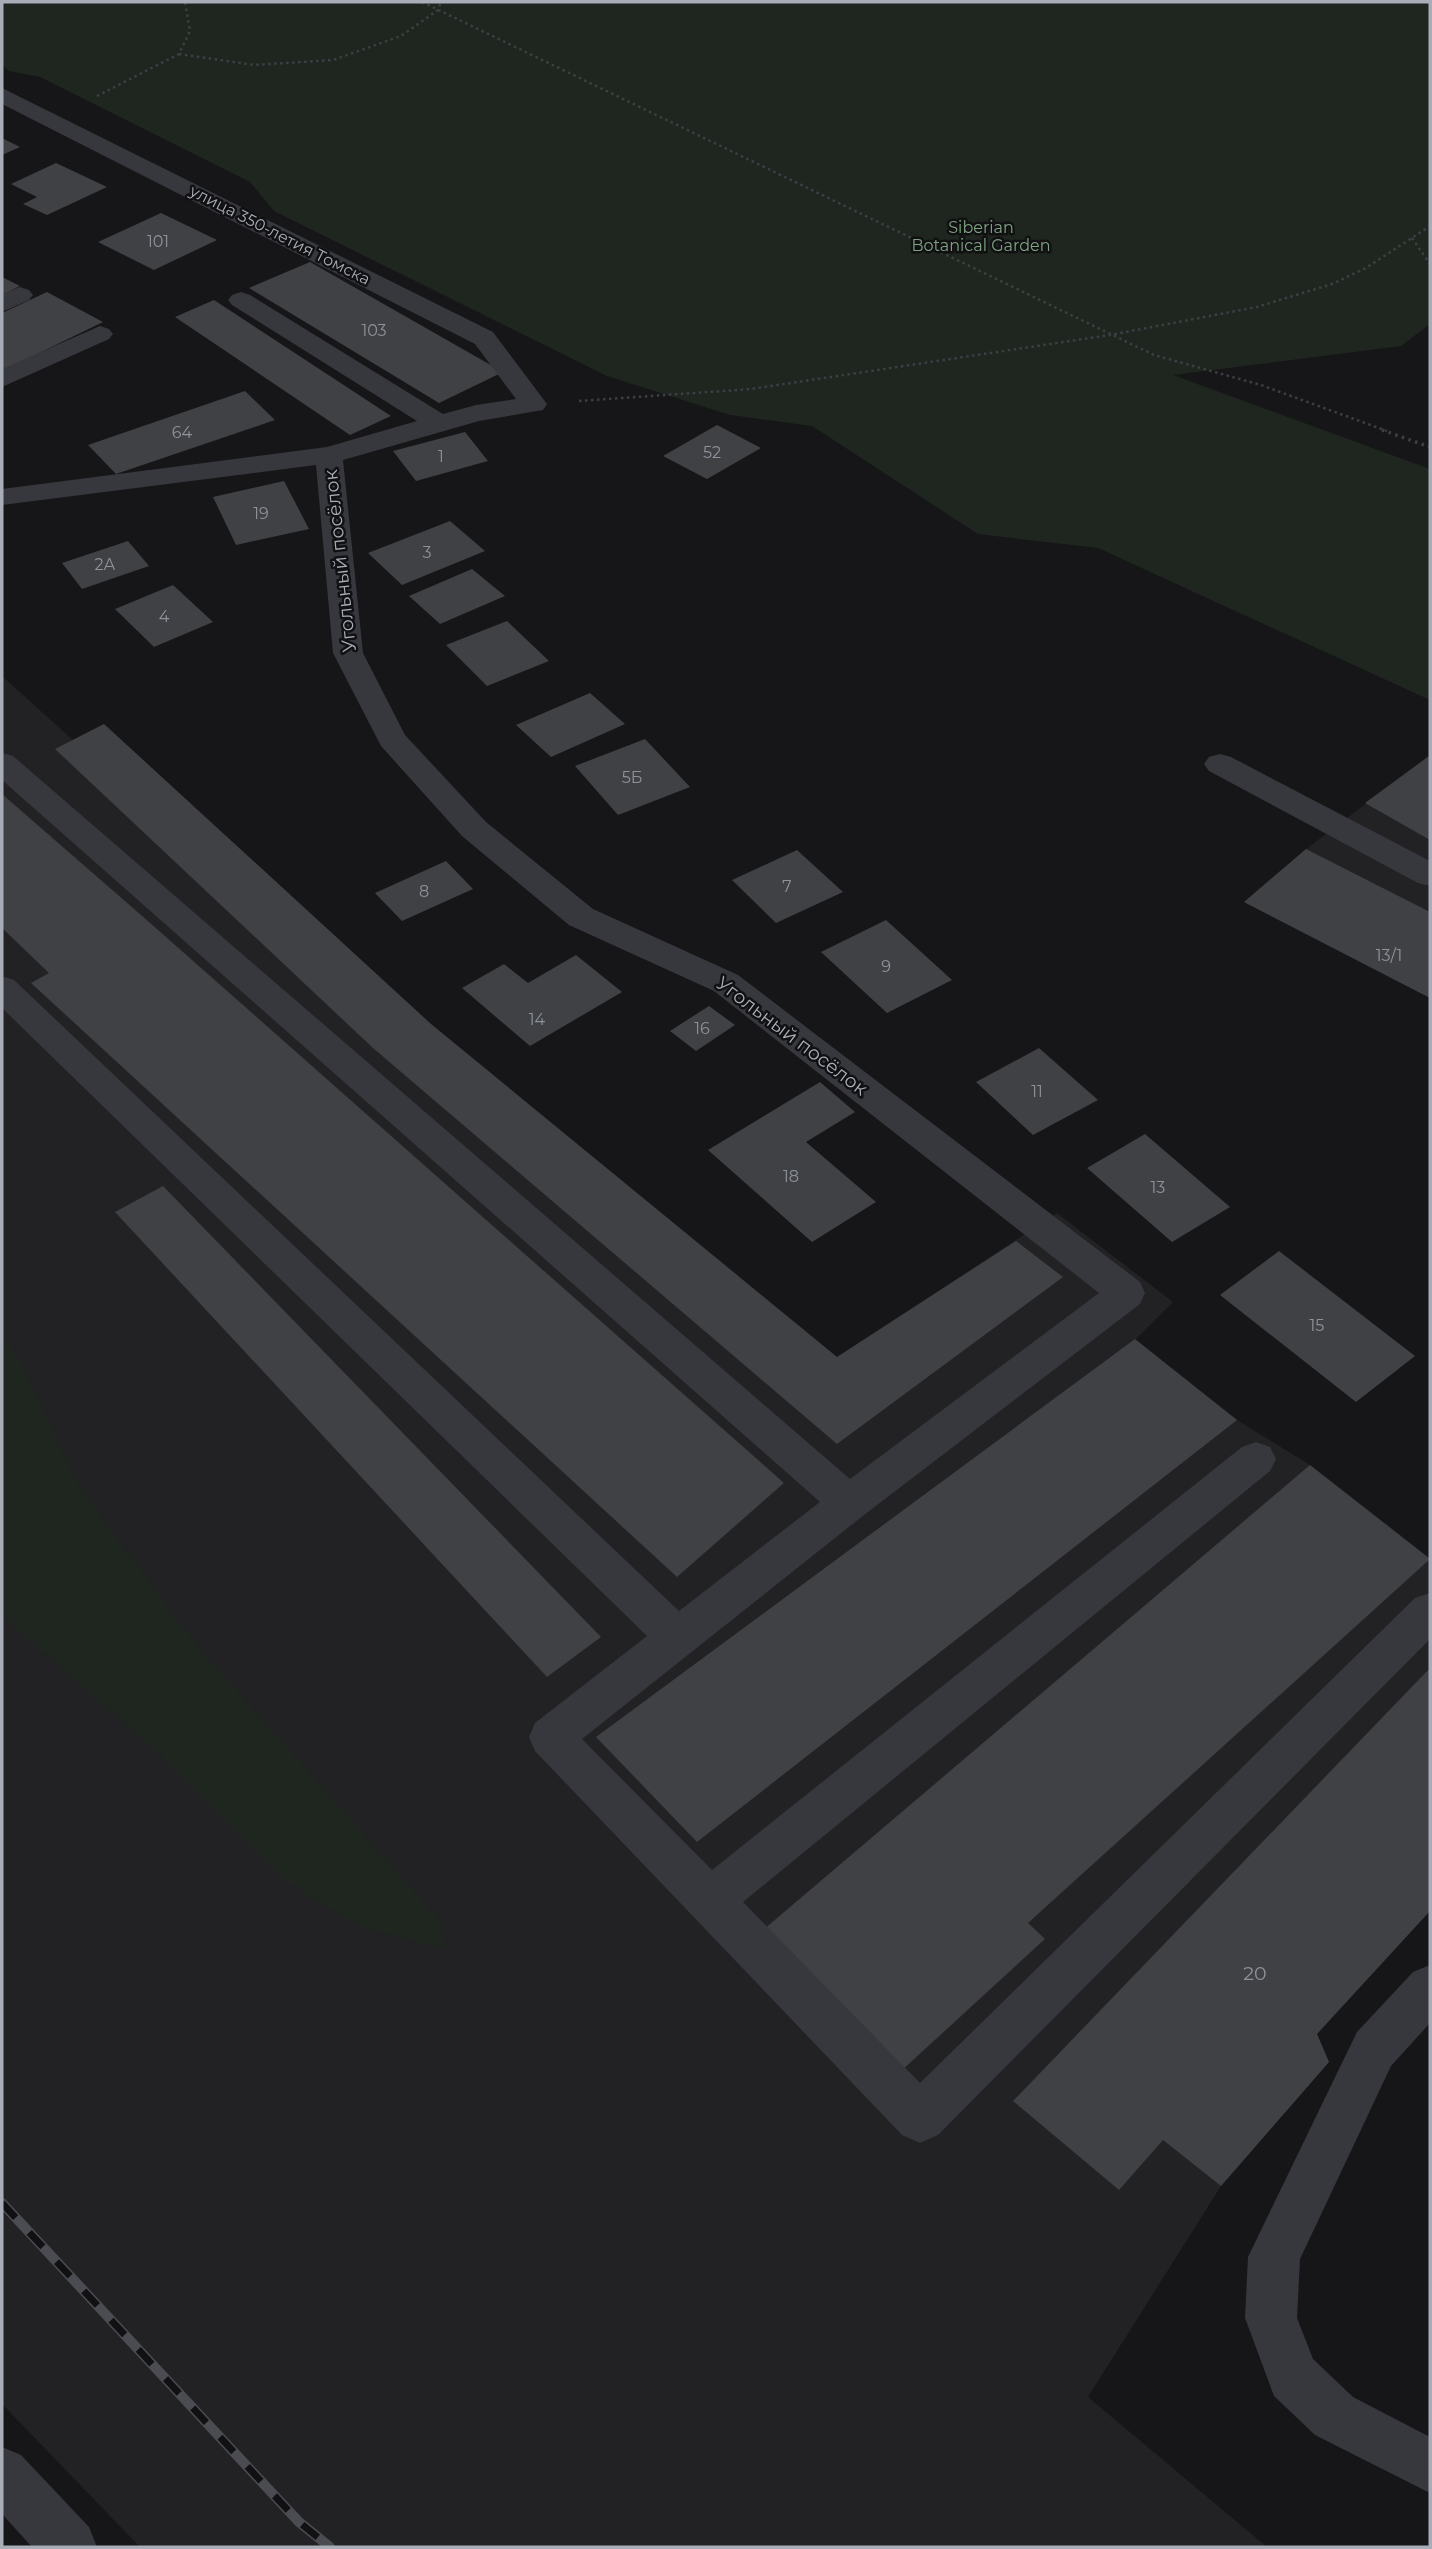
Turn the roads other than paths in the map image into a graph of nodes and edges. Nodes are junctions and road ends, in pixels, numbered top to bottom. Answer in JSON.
{"nodes":[{"id":1,"x":2,"y":95,"type":"edge"},
{"id":2,"x":241,"y":300,"type":"dead end"},
{"id":3,"x":100,"y":334,"type":"dead end"},
{"id":4,"x":2,"y":379,"type":"edge"},
{"id":5,"x":439,"y":423,"type":"junction"},
{"id":6,"x":328,"y":456,"type":"junction"},
{"id":7,"x":2,"y":497,"type":"edge"},
{"id":8,"x":2,"y":763,"type":"edge"},
{"id":9,"x":1220,"y":764,"type":"dead end"},
{"id":10,"x":1430,"y":875,"type":"edge"},
{"id":11,"x":2,"y":988,"type":"edge"},
{"id":12,"x":1256,"y":1459,"type":"dead end"},
{"id":13,"x":849,"y":1503,"type":"junction"},
{"id":14,"x":1430,"y":1611,"type":"edge"},
{"id":15,"x":677,"y":1637,"type":"junction"},
{"id":16,"x":709,"y":1901,"type":"junction"},
{"id":17,"x":1430,"y":1988,"type":"edge"},
{"id":18,"x":1430,"y":2466,"type":"edge"},
{"id":19,"x":2,"y":2474,"type":"edge"},
{"id":20,"x":69,"y":2547,"type":"edge"}],
"edges":[{"from":1,"to":5,"type":"street","name":"улица 350-летия Томска"},
{"from":2,"to":5,"type":"street"},
{"from":3,"to":4,"type":"street"},
{"from":5,"to":6,"type":"street"},
{"from":6,"to":7,"type":"street"},
{"from":6,"to":13,"type":"street","name":"Угольный посёлок"},
{"from":8,"to":13,"type":"street"},
{"from":9,"to":10,"type":"street"},
{"from":11,"to":15,"type":"street"},
{"from":12,"to":16,"type":"street"},
{"from":13,"to":15,"type":"street"},
{"from":14,"to":16,"type":"street"},
{"from":15,"to":16,"type":"street"},
{"from":17,"to":18,"type":"street"},
{"from":19,"to":20,"type":"street"}]}
